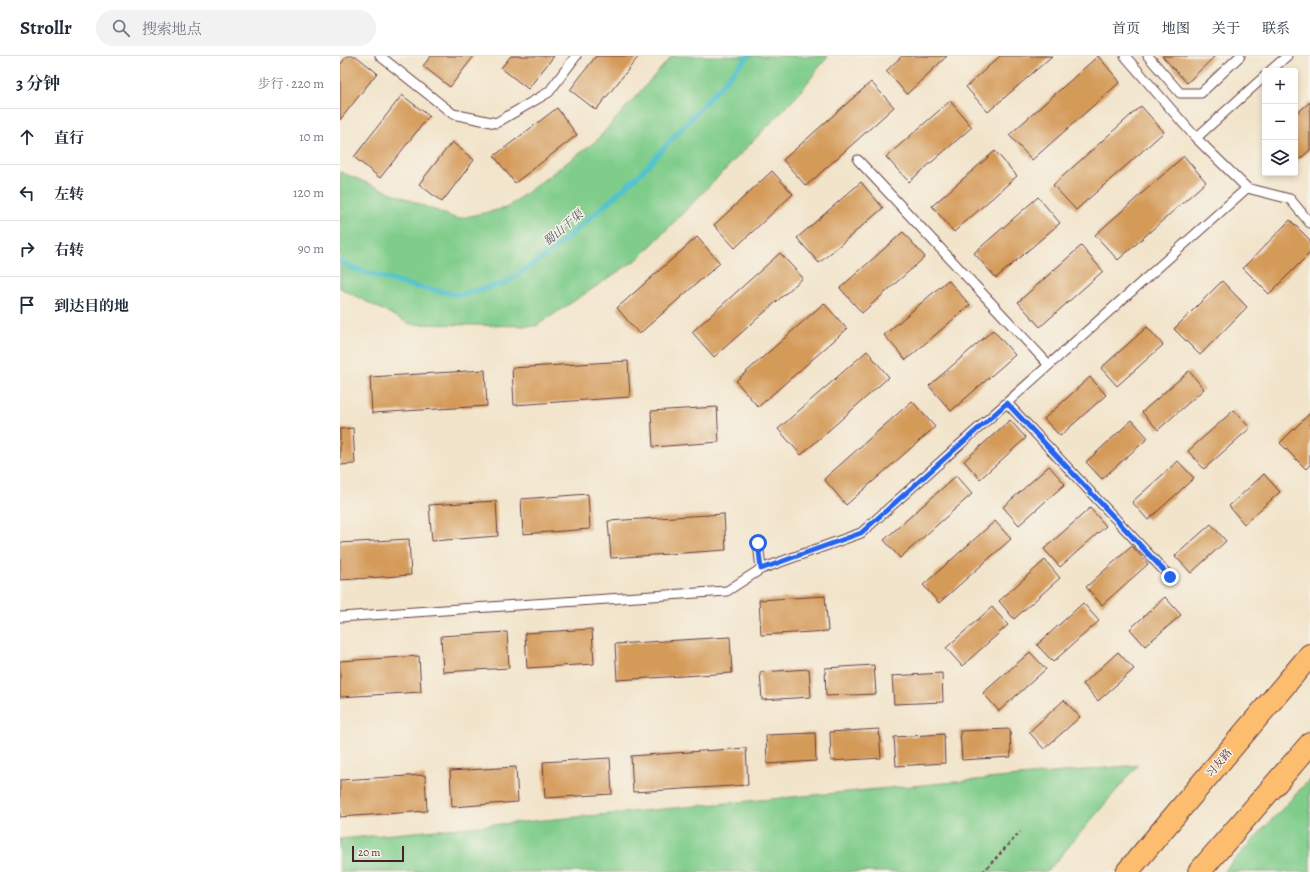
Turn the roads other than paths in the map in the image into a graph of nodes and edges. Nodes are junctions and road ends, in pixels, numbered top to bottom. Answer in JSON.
{"nodes":[{"id":1,"x":380,"y":56,"type":"edge"},
{"id":2,"x":576,"y":56,"type":"edge"},
{"id":3,"x":1125,"y":56,"type":"edge"},
{"id":4,"x":1148,"y":56,"type":"edge"},
{"id":5,"x":1240,"y":56,"type":"edge"},
{"id":6,"x":1287,"y":56,"type":"edge"},
{"id":7,"x":1273,"y":68,"type":"edge"},
{"id":8,"x":1262,"y":79,"type":"edge"},
{"id":9,"x":1196,"y":138,"type":"junction"},
{"id":10,"x":858,"y":160,"type":"dead end"},
{"id":11,"x":1247,"y":188,"type":"junction"},
{"id":12,"x":1310,"y":223,"type":"edge"},
{"id":13,"x":1049,"y":365,"type":"junction"},
{"id":14,"x":1007,"y":403,"type":"junction"},
{"id":15,"x":758,"y":543,"type":"dead end"},
{"id":16,"x":761,"y":569,"type":"junction"},
{"id":17,"x":1170,"y":577,"type":"dead end"},
{"id":18,"x":340,"y":616,"type":"edge"},
{"id":19,"x":1310,"y":655,"type":"edge"},
{"id":20,"x":1310,"y":744,"type":"edge"},
{"id":21,"x":1127,"y":872,"type":"edge"},
{"id":22,"x":1199,"y":872,"type":"edge"}],
"edges":[{"from":1,"to":2,"type":"lane"},
{"from":3,"to":9,"type":"lane"},
{"from":4,"to":5,"type":"lane"},
{"from":6,"to":7,"type":"lane"},
{"from":8,"to":9,"type":"lane"},
{"from":9,"to":11,"type":"lane"},
{"from":10,"to":13,"type":"lane"},
{"from":11,"to":12,"type":"lane"},
{"from":11,"to":13,"type":"lane"},
{"from":13,"to":14,"type":"lane"},
{"from":14,"to":16,"type":"lane"},
{"from":14,"to":17,"type":"lane"},
{"from":15,"to":16,"type":"lane"},
{"from":16,"to":18,"type":"lane"},
{"from":19,"to":21,"type":"main road","name":"习友路"},
{"from":20,"to":22,"type":"main road"}]}
